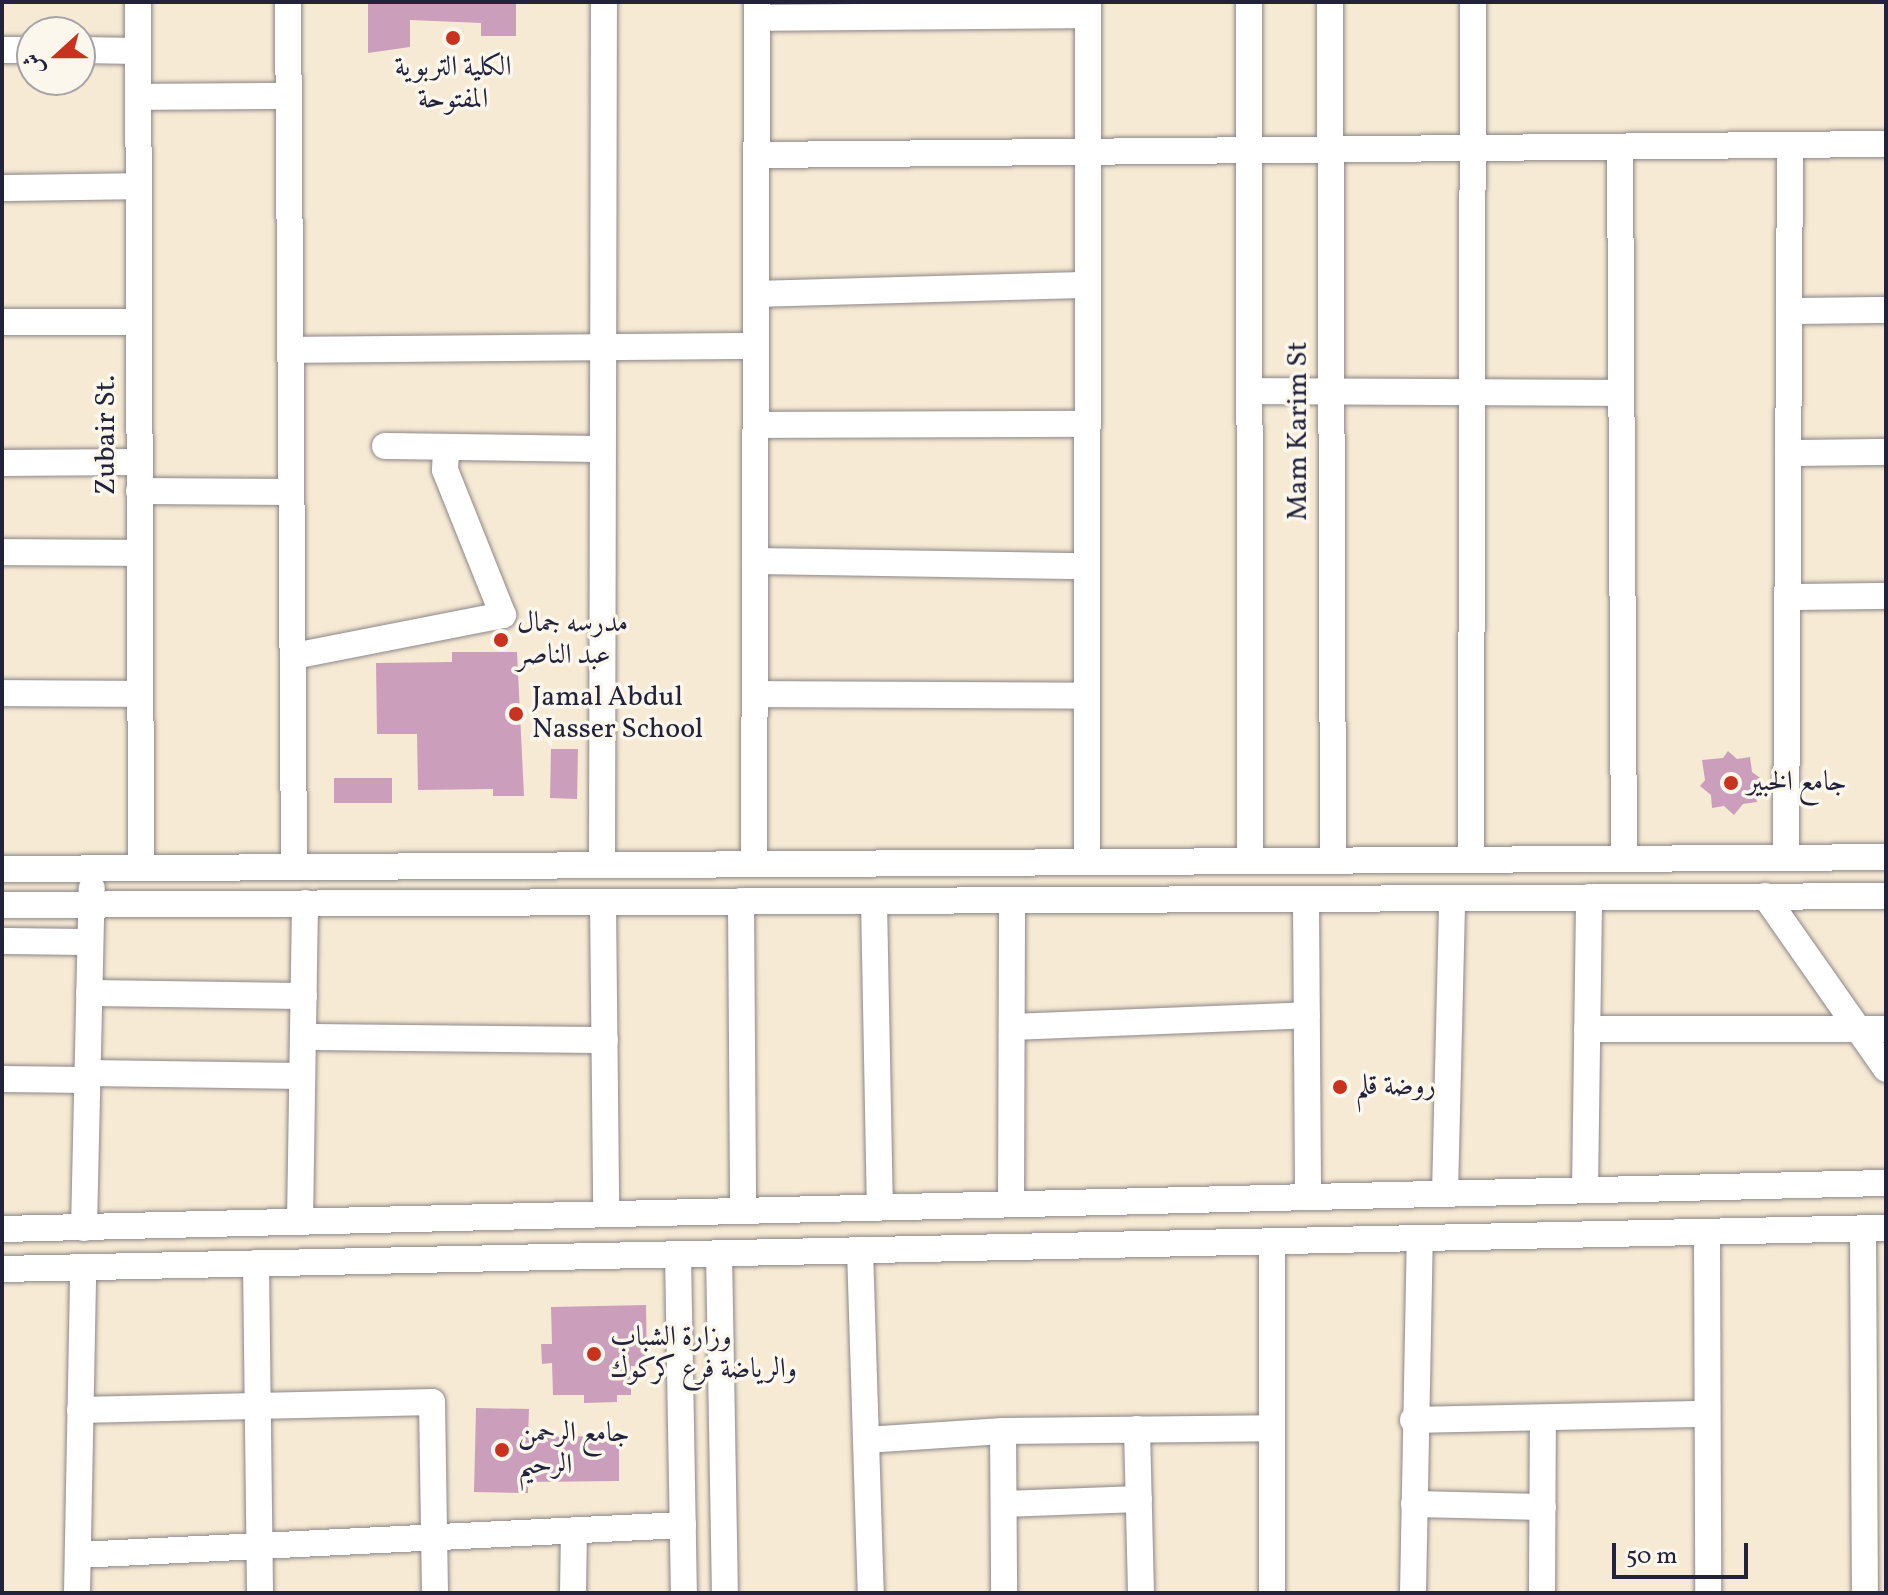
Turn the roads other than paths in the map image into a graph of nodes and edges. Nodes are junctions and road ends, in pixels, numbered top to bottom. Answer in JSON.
{"nodes":[{"id":1,"x":138,"y":2,"type":"edge"},
{"id":2,"x":288,"y":2,"type":"edge"},
{"id":3,"x":604,"y":2,"type":"edge"},
{"id":4,"x":1249,"y":2,"type":"edge"},
{"id":5,"x":1330,"y":2,"type":"edge"},
{"id":6,"x":1473,"y":2,"type":"edge"},
{"id":7,"x":1088,"y":8,"type":"edge"},
{"id":8,"x":757,"y":10,"type":"edge"},
{"id":9,"x":96,"y":50,"type":"edge"},
{"id":10,"x":138,"y":51,"type":"junction"},
{"id":11,"x":288,"y":96,"type":"junction"},
{"id":12,"x":138,"y":97,"type":"junction"},
{"id":13,"x":1886,"y":144,"type":"edge"},
{"id":14,"x":1790,"y":145,"type":"junction"},
{"id":15,"x":1620,"y":147,"type":"junction"},
{"id":16,"x":1473,"y":148,"type":"junction"},
{"id":17,"x":1249,"y":150,"type":"junction"},
{"id":18,"x":1330,"y":150,"type":"junction"},
{"id":19,"x":1088,"y":152,"type":"junction"},
{"id":20,"x":757,"y":155,"type":"junction"},
{"id":21,"x":138,"y":186,"type":"junction"},
{"id":22,"x":2,"y":188,"type":"edge"},
{"id":23,"x":1087,"y":285,"type":"junction"},
{"id":24,"x":758,"y":294,"type":"junction"},
{"id":25,"x":1886,"y":310,"type":"edge"},
{"id":26,"x":1789,"y":311,"type":"junction"},
{"id":27,"x":2,"y":322,"type":"edge"},
{"id":28,"x":139,"y":322,"type":"junction"},
{"id":29,"x":756,"y":346,"type":"junction"},
{"id":30,"x":603,"y":348,"type":"junction"},
{"id":31,"x":290,"y":350,"type":"junction"},
{"id":32,"x":1249,"y":391,"type":"junction"},
{"id":33,"x":1331,"y":392,"type":"junction"},
{"id":34,"x":1472,"y":392,"type":"junction"},
{"id":35,"x":1621,"y":393,"type":"junction"},
{"id":36,"x":1087,"y":424,"type":"junction"},
{"id":37,"x":756,"y":425,"type":"junction"},
{"id":38,"x":385,"y":446,"type":"dead end"},
{"id":39,"x":446,"y":449,"type":"junction"},
{"id":40,"x":602,"y":449,"type":"junction"},
{"id":41,"x":1886,"y":452,"type":"edge"},
{"id":42,"x":1788,"y":453,"type":"junction"},
{"id":43,"x":139,"y":462,"type":"junction"},
{"id":44,"x":2,"y":463,"type":"edge"},
{"id":45,"x":139,"y":491,"type":"junction"},
{"id":46,"x":291,"y":492,"type":"junction"},
{"id":47,"x":2,"y":552,"type":"edge"},
{"id":48,"x":140,"y":553,"type":"junction"},
{"id":49,"x":755,"y":561,"type":"junction"},
{"id":50,"x":1087,"y":566,"type":"junction"},
{"id":51,"x":1886,"y":596,"type":"edge"},
{"id":52,"x":1787,"y":597,"type":"junction"},
{"id":53,"x":294,"y":656,"type":"junction"},
{"id":54,"x":2,"y":693,"type":"edge"},
{"id":55,"x":140,"y":694,"type":"junction"},
{"id":56,"x":755,"y":694,"type":"junction"},
{"id":57,"x":1087,"y":696,"type":"junction"},
{"id":58,"x":1886,"y":857,"type":"edge"},
{"id":59,"x":1786,"y":858,"type":"junction"},
{"id":60,"x":1624,"y":859,"type":"junction"},
{"id":61,"x":1333,"y":860,"type":"junction"},
{"id":62,"x":1471,"y":860,"type":"junction"},
{"id":63,"x":1250,"y":861,"type":"junction"},
{"id":64,"x":1087,"y":862,"type":"junction"},
{"id":65,"x":937,"y":863,"type":"junction"},
{"id":66,"x":754,"y":864,"type":"junction"},
{"id":67,"x":602,"y":865,"type":"junction"},
{"id":68,"x":294,"y":867,"type":"junction"},
{"id":69,"x":92,"y":868,"type":"junction"},
{"id":70,"x":141,"y":868,"type":"junction"},
{"id":71,"x":2,"y":869,"type":"edge"},
{"id":72,"x":1765,"y":896,"type":"junction"},
{"id":73,"x":1886,"y":896,"type":"edge"},
{"id":74,"x":1589,"y":897,"type":"junction"},
{"id":75,"x":1452,"y":898,"type":"junction"},
{"id":76,"x":1306,"y":899,"type":"junction"},
{"id":77,"x":1012,"y":900,"type":"junction"},
{"id":78,"x":741,"y":901,"type":"junction"},
{"id":79,"x":874,"y":901,"type":"junction"},
{"id":80,"x":937,"y":901,"type":"junction"},
{"id":81,"x":603,"y":902,"type":"junction"},
{"id":82,"x":305,"y":903,"type":"junction"},
{"id":83,"x":91,"y":904,"type":"junction"},
{"id":84,"x":2,"y":905,"type":"edge"},
{"id":85,"x":2,"y":941,"type":"edge"},
{"id":86,"x":90,"y":942,"type":"junction"},
{"id":87,"x":89,"y":993,"type":"junction"},
{"id":88,"x":304,"y":996,"type":"junction"},
{"id":89,"x":1307,"y":1015,"type":"junction"},
{"id":90,"x":1012,"y":1027,"type":"junction"},
{"id":91,"x":1587,"y":1029,"type":"junction"},
{"id":92,"x":1857,"y":1029,"type":"junction"},
{"id":93,"x":1886,"y":1029,"type":"edge"},
{"id":94,"x":303,"y":1037,"type":"junction"},
{"id":95,"x":605,"y":1040,"type":"junction"},
{"id":96,"x":1886,"y":1069,"type":"edge"},
{"id":97,"x":87,"y":1076,"type":"junction"},
{"id":98,"x":302,"y":1076,"type":"junction"},
{"id":99,"x":2,"y":1079,"type":"edge"},
{"id":100,"x":1886,"y":1183,"type":"edge"},
{"id":101,"x":1585,"y":1190,"type":"junction"},
{"id":102,"x":1445,"y":1193,"type":"junction"},
{"id":103,"x":1347,"y":1196,"type":"junction"},
{"id":104,"x":1308,"y":1197,"type":"junction"},
{"id":105,"x":1011,"y":1204,"type":"junction"},
{"id":106,"x":880,"y":1207,"type":"junction"},
{"id":107,"x":743,"y":1210,"type":"junction"},
{"id":108,"x":606,"y":1214,"type":"junction"},
{"id":109,"x":300,"y":1222,"type":"junction"},
{"id":110,"x":141,"y":1227,"type":"junction"},
{"id":111,"x":84,"y":1228,"type":"junction"},
{"id":112,"x":1874,"y":1228,"type":"edge"},
{"id":113,"x":2,"y":1229,"type":"edge"},
{"id":114,"x":1707,"y":1232,"type":"junction"},
{"id":115,"x":1420,"y":1239,"type":"junction"},
{"id":116,"x":1344,"y":1240,"type":"junction"},
{"id":117,"x":1272,"y":1241,"type":"junction"},
{"id":118,"x":860,"y":1250,"type":"junction"},
{"id":119,"x":719,"y":1253,"type":"junction"},
{"id":120,"x":678,"y":1254,"type":"junction"},
{"id":121,"x":256,"y":1263,"type":"junction"},
{"id":122,"x":140,"y":1265,"type":"junction"},
{"id":123,"x":83,"y":1267,"type":"junction"},
{"id":124,"x":2,"y":1269,"type":"edge"},
{"id":125,"x":258,"y":1408,"type":"junction"},
{"id":126,"x":80,"y":1410,"type":"junction"},
{"id":127,"x":1875,"y":1411,"type":"edge"},
{"id":128,"x":1707,"y":1414,"type":"junction"},
{"id":129,"x":1543,"y":1418,"type":"junction"},
{"id":130,"x":1413,"y":1420,"type":"junction"},
{"id":131,"x":1272,"y":1428,"type":"junction"},
{"id":132,"x":1137,"y":1429,"type":"junction"},
{"id":133,"x":1003,"y":1431,"type":"junction"},
{"id":134,"x":866,"y":1440,"type":"junction"},
{"id":135,"x":1139,"y":1499,"type":"junction"},
{"id":136,"x":1004,"y":1504,"type":"junction"},
{"id":137,"x":1414,"y":1504,"type":"junction"},
{"id":138,"x":1543,"y":1507,"type":"junction"},
{"id":139,"x":683,"y":1525,"type":"junction"},
{"id":140,"x":574,"y":1531,"type":"junction"},
{"id":141,"x":434,"y":1537,"type":"junction"},
{"id":142,"x":259,"y":1546,"type":"junction"},
{"id":143,"x":78,"y":1555,"type":"junction"},
{"id":144,"x":725,"y":1580,"type":"edge"},
{"id":145,"x":684,"y":1581,"type":"edge"},
{"id":146,"x":77,"y":1593,"type":"edge"},
{"id":147,"x":260,"y":1593,"type":"edge"},
{"id":148,"x":435,"y":1593,"type":"edge"},
{"id":149,"x":573,"y":1593,"type":"edge"},
{"id":150,"x":871,"y":1593,"type":"edge"},
{"id":151,"x":1004,"y":1593,"type":"edge"},
{"id":152,"x":1141,"y":1593,"type":"edge"},
{"id":153,"x":1272,"y":1593,"type":"edge"},
{"id":154,"x":1413,"y":1593,"type":"edge"},
{"id":155,"x":1542,"y":1593,"type":"edge"},
{"id":156,"x":1708,"y":1593,"type":"edge"},
{"id":157,"x":1865,"y":1593,"type":"edge"}],
"edges":[{"from":1,"to":10,"type":"street","name":"Zubair St."},
{"from":2,"to":11,"type":"street"},
{"from":3,"to":30,"type":"street"},
{"from":4,"to":17,"type":"street"},
{"from":5,"to":18,"type":"street","name":"Mam Karim St"},
{"from":6,"to":16,"type":"street"},
{"from":7,"to":8,"type":"street"},
{"from":7,"to":19,"type":"street"},
{"from":8,"to":20,"type":"street"},
{"from":9,"to":10,"type":"street"},
{"from":10,"to":12,"type":"street","name":"Zubair St."},
{"from":11,"to":12,"type":"street"},
{"from":11,"to":31,"type":"street"},
{"from":12,"to":21,"type":"street","name":"Zubair St."},
{"from":13,"to":14,"type":"street"},
{"from":14,"to":15,"type":"street"},
{"from":14,"to":26,"type":"street"},
{"from":15,"to":16,"type":"street"},
{"from":15,"to":35,"type":"street"},
{"from":16,"to":18,"type":"street"},
{"from":16,"to":34,"type":"street"},
{"from":17,"to":18,"type":"street"},
{"from":17,"to":19,"type":"street"},
{"from":17,"to":32,"type":"street"},
{"from":18,"to":33,"type":"street","name":"Mam Karim St"},
{"from":19,"to":20,"type":"street"},
{"from":19,"to":23,"type":"street"},
{"from":20,"to":24,"type":"street"},
{"from":21,"to":22,"type":"street"},
{"from":21,"to":28,"type":"street","name":"Zubair St."},
{"from":23,"to":24,"type":"street"},
{"from":23,"to":36,"type":"street"},
{"from":24,"to":29,"type":"street"},
{"from":25,"to":26,"type":"street"},
{"from":26,"to":42,"type":"street"},
{"from":27,"to":28,"type":"street"},
{"from":28,"to":43,"type":"street","name":"Zubair St."},
{"from":29,"to":30,"type":"street"},
{"from":29,"to":37,"type":"street"},
{"from":30,"to":31,"type":"street"},
{"from":30,"to":40,"type":"street"},
{"from":31,"to":46,"type":"street"},
{"from":32,"to":33,"type":"street"},
{"from":32,"to":63,"type":"street"},
{"from":33,"to":34,"type":"street"},
{"from":33,"to":61,"type":"street","name":"Mam Karim St"},
{"from":34,"to":35,"type":"street"},
{"from":34,"to":62,"type":"street"},
{"from":35,"to":60,"type":"street"},
{"from":36,"to":37,"type":"street"},
{"from":36,"to":50,"type":"street"},
{"from":37,"to":49,"type":"street"},
{"from":38,"to":39,"type":"street"},
{"from":39,"to":40,"type":"street"},
{"from":39,"to":53,"type":"street"},
{"from":40,"to":67,"type":"street"},
{"from":41,"to":42,"type":"street"},
{"from":42,"to":52,"type":"street"},
{"from":43,"to":44,"type":"street"},
{"from":43,"to":45,"type":"street","name":"Zubair St."},
{"from":45,"to":46,"type":"street"},
{"from":45,"to":48,"type":"street","name":"Zubair St."},
{"from":46,"to":53,"type":"street"},
{"from":47,"to":48,"type":"street"},
{"from":48,"to":55,"type":"street","name":"Zubair St."},
{"from":49,"to":50,"type":"street"},
{"from":49,"to":56,"type":"street"},
{"from":50,"to":57,"type":"street"},
{"from":51,"to":52,"type":"street"},
{"from":52,"to":59,"type":"street"},
{"from":53,"to":68,"type":"street"},
{"from":54,"to":55,"type":"street"},
{"from":55,"to":70,"type":"street","name":"Zubair St."},
{"from":56,"to":57,"type":"street"},
{"from":56,"to":66,"type":"street"},
{"from":57,"to":64,"type":"street"},
{"from":58,"to":59,"type":"street"},
{"from":59,"to":60,"type":"street"},
{"from":60,"to":62,"type":"street"},
{"from":61,"to":62,"type":"street"},
{"from":61,"to":63,"type":"street"},
{"from":63,"to":64,"type":"street"},
{"from":64,"to":65,"type":"street"},
{"from":65,"to":66,"type":"street"},
{"from":65,"to":80,"type":"street"},
{"from":66,"to":67,"type":"street"},
{"from":67,"to":68,"type":"street"},
{"from":68,"to":70,"type":"street"},
{"from":69,"to":70,"type":"street"},
{"from":69,"to":71,"type":"street"},
{"from":69,"to":83,"type":"street"},
{"from":72,"to":73,"type":"street"},
{"from":72,"to":74,"type":"street"},
{"from":72,"to":92,"type":"street"},
{"from":74,"to":75,"type":"street"},
{"from":74,"to":91,"type":"street"},
{"from":75,"to":76,"type":"street"},
{"from":75,"to":102,"type":"street"},
{"from":76,"to":77,"type":"street"},
{"from":76,"to":89,"type":"street"},
{"from":77,"to":80,"type":"street"},
{"from":77,"to":90,"type":"street"},
{"from":78,"to":79,"type":"street"},
{"from":78,"to":81,"type":"street"},
{"from":78,"to":107,"type":"street"},
{"from":79,"to":80,"type":"street"},
{"from":79,"to":106,"type":"street"},
{"from":81,"to":82,"type":"street"},
{"from":81,"to":95,"type":"street"},
{"from":82,"to":83,"type":"street"},
{"from":82,"to":88,"type":"street"},
{"from":83,"to":84,"type":"street"},
{"from":83,"to":86,"type":"street"},
{"from":85,"to":86,"type":"street"},
{"from":86,"to":87,"type":"street"},
{"from":87,"to":88,"type":"street"},
{"from":87,"to":97,"type":"street"},
{"from":88,"to":94,"type":"street"},
{"from":89,"to":90,"type":"street"},
{"from":89,"to":104,"type":"street"},
{"from":90,"to":105,"type":"street"},
{"from":91,"to":92,"type":"street"},
{"from":91,"to":101,"type":"street"},
{"from":92,"to":93,"type":"street"},
{"from":92,"to":96,"type":"street"},
{"from":94,"to":95,"type":"street"},
{"from":94,"to":98,"type":"street"},
{"from":95,"to":108,"type":"street"},
{"from":97,"to":98,"type":"street"},
{"from":97,"to":99,"type":"street"},
{"from":97,"to":111,"type":"street"},
{"from":98,"to":109,"type":"street"},
{"from":100,"to":101,"type":"street"},
{"from":101,"to":102,"type":"street"},
{"from":102,"to":103,"type":"street"},
{"from":103,"to":104,"type":"street"},
{"from":103,"to":116,"type":"street"},
{"from":104,"to":105,"type":"street"},
{"from":105,"to":106,"type":"street"},
{"from":106,"to":107,"type":"street"},
{"from":107,"to":108,"type":"street"},
{"from":108,"to":109,"type":"street"},
{"from":109,"to":110,"type":"street"},
{"from":110,"to":111,"type":"street"},
{"from":110,"to":122,"type":"street"},
{"from":111,"to":113,"type":"street"},
{"from":112,"to":114,"type":"street"},
{"from":112,"to":127,"type":"street"},
{"from":114,"to":115,"type":"street"},
{"from":114,"to":128,"type":"street"},
{"from":115,"to":116,"type":"street"},
{"from":115,"to":130,"type":"street"},
{"from":116,"to":117,"type":"street"},
{"from":117,"to":118,"type":"street"},
{"from":117,"to":131,"type":"street"},
{"from":118,"to":119,"type":"street"},
{"from":118,"to":134,"type":"street"},
{"from":119,"to":120,"type":"street"},
{"from":119,"to":144,"type":"street"},
{"from":120,"to":121,"type":"street"},
{"from":120,"to":139,"type":"street"},
{"from":121,"to":122,"type":"street"},
{"from":121,"to":125,"type":"street"},
{"from":122,"to":123,"type":"street"},
{"from":123,"to":124,"type":"street"},
{"from":123,"to":126,"type":"street"},
{"from":125,"to":126,"type":"street"},
{"from":125,"to":141,"type":"street"},
{"from":125,"to":142,"type":"street"},
{"from":126,"to":143,"type":"street"},
{"from":127,"to":157,"type":"street"},
{"from":128,"to":129,"type":"street"},
{"from":128,"to":156,"type":"street"},
{"from":129,"to":130,"type":"street"},
{"from":129,"to":138,"type":"street"},
{"from":130,"to":137,"type":"street"},
{"from":131,"to":132,"type":"street"},
{"from":131,"to":153,"type":"street"},
{"from":132,"to":133,"type":"street"},
{"from":132,"to":135,"type":"street"},
{"from":133,"to":134,"type":"street"},
{"from":133,"to":136,"type":"street"},
{"from":134,"to":150,"type":"street"},
{"from":135,"to":136,"type":"street"},
{"from":135,"to":152,"type":"street"},
{"from":136,"to":151,"type":"street"},
{"from":137,"to":138,"type":"street"},
{"from":137,"to":154,"type":"street"},
{"from":138,"to":155,"type":"street"},
{"from":139,"to":140,"type":"street"},
{"from":139,"to":145,"type":"street"},
{"from":140,"to":141,"type":"street"},
{"from":140,"to":149,"type":"street"},
{"from":141,"to":142,"type":"street"},
{"from":141,"to":148,"type":"street"},
{"from":142,"to":143,"type":"street"},
{"from":142,"to":147,"type":"street"},
{"from":143,"to":146,"type":"street"},
{"from":144,"to":145,"type":"street"}]}
